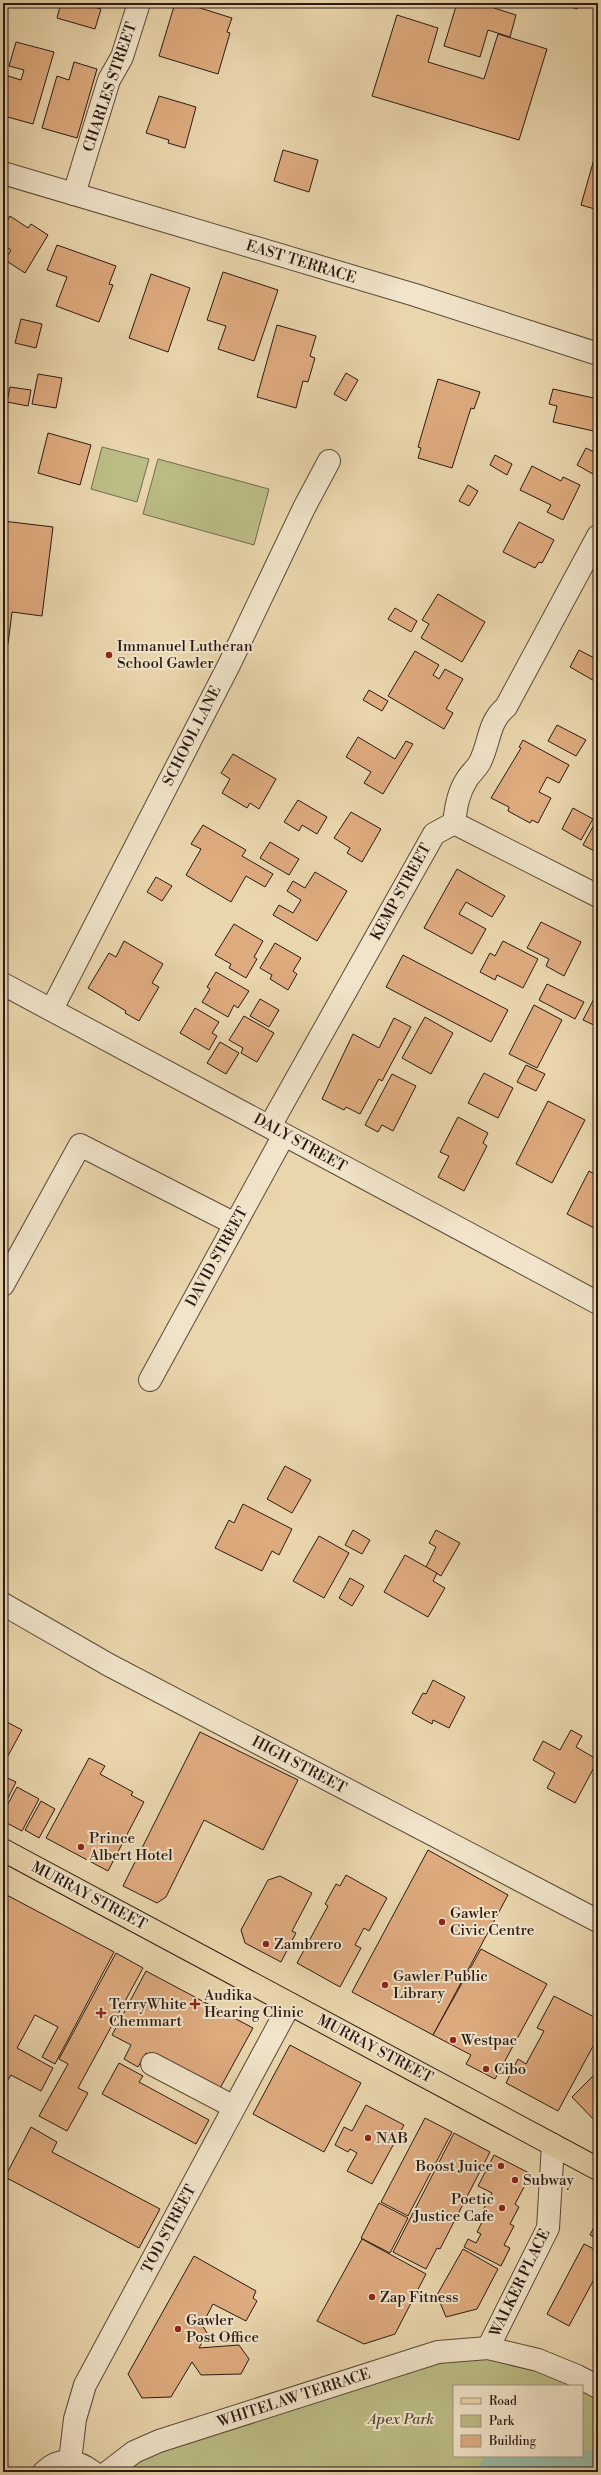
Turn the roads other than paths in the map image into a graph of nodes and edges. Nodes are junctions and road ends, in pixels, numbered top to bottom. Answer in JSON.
{"nodes":[{"id":1,"x":138,"y":3,"type":"edge"},
{"id":2,"x":3,"y":173,"type":"edge"},
{"id":3,"x":74,"y":194,"type":"junction"},
{"id":4,"x":598,"y":354,"type":"edge"},
{"id":5,"x":329,"y":461,"type":"dead end"},
{"id":6,"x":598,"y":536,"type":"edge"},
{"id":7,"x":454,"y":823,"type":"junction"},
{"id":8,"x":598,"y":896,"type":"edge"},
{"id":9,"x":3,"y":984,"type":"edge"},
{"id":10,"x":52,"y":1009,"type":"junction"},
{"id":11,"x":277,"y":1130,"type":"junction"},
{"id":12,"x":235,"y":1224,"type":"junction"},
{"id":13,"x":3,"y":1285,"type":"edge"},
{"id":14,"x":598,"y":1303,"type":"edge"},
{"id":15,"x":150,"y":1380,"type":"dead end"},
{"id":16,"x":3,"y":1604,"type":"edge"},
{"id":17,"x":3,"y":1850,"type":"edge"},
{"id":18,"x":598,"y":1921,"type":"edge"},
{"id":19,"x":290,"y":2004,"type":"junction"},
{"id":20,"x":152,"y":2064,"type":"dead end"},
{"id":21,"x":234,"y":2107,"type":"junction"},
{"id":22,"x":553,"y":2145,"type":"junction"},
{"id":23,"x":598,"y":2169,"type":"edge"},
{"id":24,"x":488,"y":2348,"type":"junction"},
{"id":25,"x":598,"y":2387,"type":"edge"},
{"id":26,"x":70,"y":2461,"type":"junction"},
{"id":27,"x":44,"y":2472,"type":"edge"},
{"id":28,"x":93,"y":2472,"type":"edge"},
{"id":29,"x":108,"y":2472,"type":"edge"}],
"edges":[{"from":1,"to":3,"type":"street","name":"CHARLES STREET"},
{"from":2,"to":3,"type":"street","name":"EAST TERRACE"},
{"from":3,"to":4,"type":"street","name":"EAST TERRACE"},
{"from":5,"to":10,"type":"street","name":"SCHOOL LANE"},
{"from":6,"to":7,"type":"street"},
{"from":7,"to":8,"type":"street"},
{"from":7,"to":11,"type":"street","name":"KEMP STREET"},
{"from":9,"to":10,"type":"street","name":"DALY STREET"},
{"from":10,"to":11,"type":"street","name":"DALY STREET"},
{"from":11,"to":12,"type":"street","name":"DAVID STREET"},
{"from":11,"to":14,"type":"street","name":"DALY STREET"},
{"from":12,"to":13,"type":"street"},
{"from":12,"to":15,"type":"street","name":"DAVID STREET"},
{"from":16,"to":18,"type":"street","name":"HIGH STREET"},
{"from":17,"to":19,"type":"main road","name":"MURRAY STREET"},
{"from":19,"to":21,"type":"street","name":"TOD STREET"},
{"from":19,"to":22,"type":"main road","name":"MURRAY STREET"},
{"from":20,"to":21,"type":"street"},
{"from":21,"to":26,"type":"street","name":"TOD STREET"},
{"from":22,"to":23,"type":"main road","name":"MURRAY STREET"},
{"from":22,"to":24,"type":"street","name":"WALKER PLACE"},
{"from":24,"to":25,"type":"street","name":"WHITELAW TERRACE"},
{"from":24,"to":29,"type":"street","name":"WHITELAW TERRACE"},
{"from":26,"to":27,"type":"street"},
{"from":26,"to":28,"type":"street"}]}
